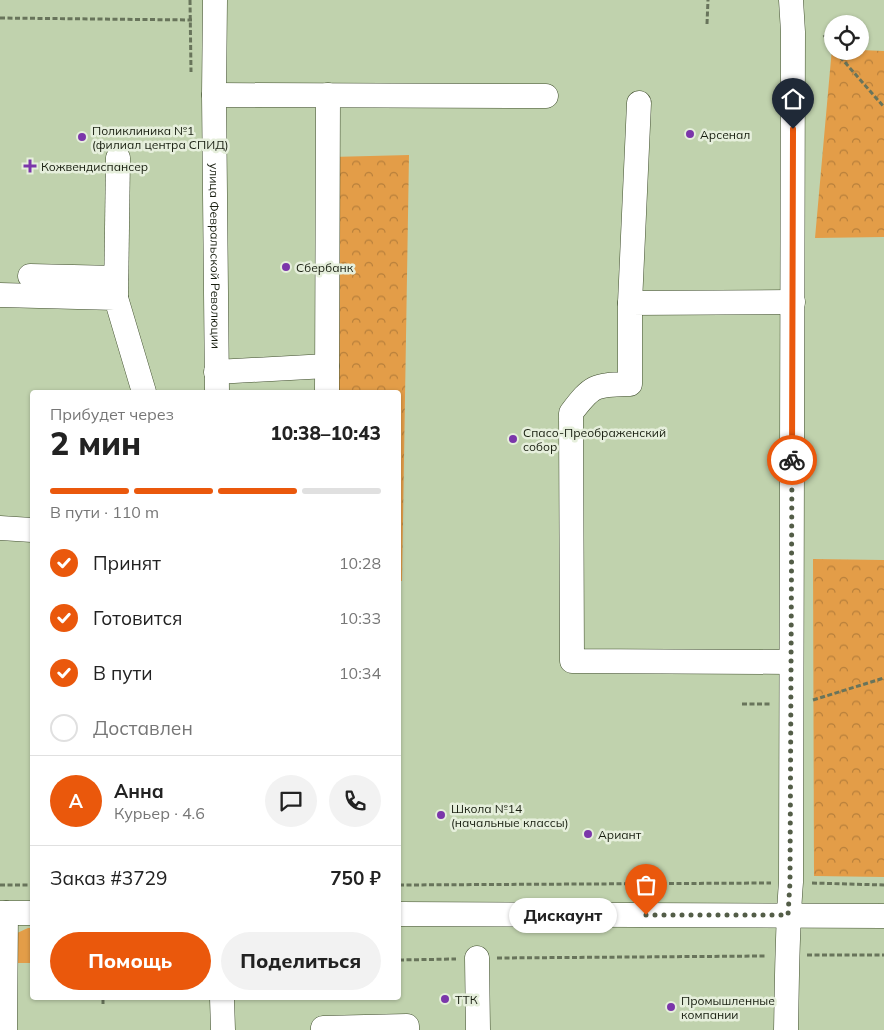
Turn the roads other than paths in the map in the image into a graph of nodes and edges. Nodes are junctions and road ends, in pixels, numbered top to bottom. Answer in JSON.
{"nodes":[{"id":1,"x":791,"y":0,"type":"edge"},
{"id":2,"x":215,"y":10,"type":"edge"},
{"id":3,"x":214,"y":95,"type":"junction"},
{"id":4,"x":328,"y":95,"type":"junction"},
{"id":5,"x":546,"y":96,"type":"dead end"},
{"id":6,"x":639,"y":103,"type":"dead end"},
{"id":7,"x":118,"y":158,"type":"dead end"},
{"id":8,"x":30,"y":276,"type":"dead end"},
{"id":9,"x":116,"y":288,"type":"junction"},
{"id":10,"x":0,"y":295,"type":"edge"},
{"id":11,"x":793,"y":302,"type":"junction"},
{"id":12,"x":630,"y":303,"type":"junction"},
{"id":13,"x":327,"y":366,"type":"junction"},
{"id":14,"x":216,"y":382,"type":"edge"},
{"id":15,"x":143,"y":390,"type":"edge"},
{"id":16,"x":327,"y":390,"type":"edge"},
{"id":17,"x":0,"y":528,"type":"edge"},
{"id":18,"x":30,"y":530,"type":"edge"},
{"id":19,"x":791,"y":662,"type":"junction"},
{"id":20,"x":3,"y":913,"type":"edge"},
{"id":21,"x":30,"y":913,"type":"edge"},
{"id":22,"x":401,"y":914,"type":"edge"},
{"id":23,"x":788,"y":915,"type":"junction"},
{"id":24,"x":884,"y":916,"type":"edge"},
{"id":25,"x":477,"y":958,"type":"road end"},
{"id":26,"x":222,"y":1000,"type":"edge"},
{"id":27,"x":5,"y":1030,"type":"edge"},
{"id":28,"x":223,"y":1030,"type":"edge"},
{"id":29,"x":323,"y":1030,"type":"edge"},
{"id":30,"x":408,"y":1030,"type":"edge"},
{"id":31,"x":478,"y":1030,"type":"edge"},
{"id":32,"x":786,"y":1030,"type":"edge"}],
"edges":[{"from":1,"to":11,"type":"street"},
{"from":2,"to":3,"type":"street","name":"улица Февральской Революции"},
{"from":3,"to":4,"type":"street"},
{"from":3,"to":14,"type":"street","name":"улица Февральской Революции"},
{"from":4,"to":5,"type":"street"},
{"from":4,"to":13,"type":"street"},
{"from":6,"to":12,"type":"street"},
{"from":7,"to":9,"type":"street"},
{"from":8,"to":9,"type":"street"},
{"from":9,"to":10,"type":"street"},
{"from":9,"to":15,"type":"street"},
{"from":11,"to":12,"type":"street"},
{"from":11,"to":19,"type":"street"},
{"from":12,"to":19,"type":"street"},
{"from":13,"to":14,"type":"street"},
{"from":13,"to":16,"type":"street"},
{"from":17,"to":18,"type":"street"},
{"from":19,"to":23,"type":"street"},
{"from":20,"to":21,"type":"street"},
{"from":20,"to":27,"type":"street"},
{"from":22,"to":23,"type":"street"},
{"from":23,"to":24,"type":"street"},
{"from":23,"to":32,"type":"street"},
{"from":25,"to":31,"type":"street"},
{"from":26,"to":28,"type":"street"},
{"from":29,"to":30,"type":"street"}]}
